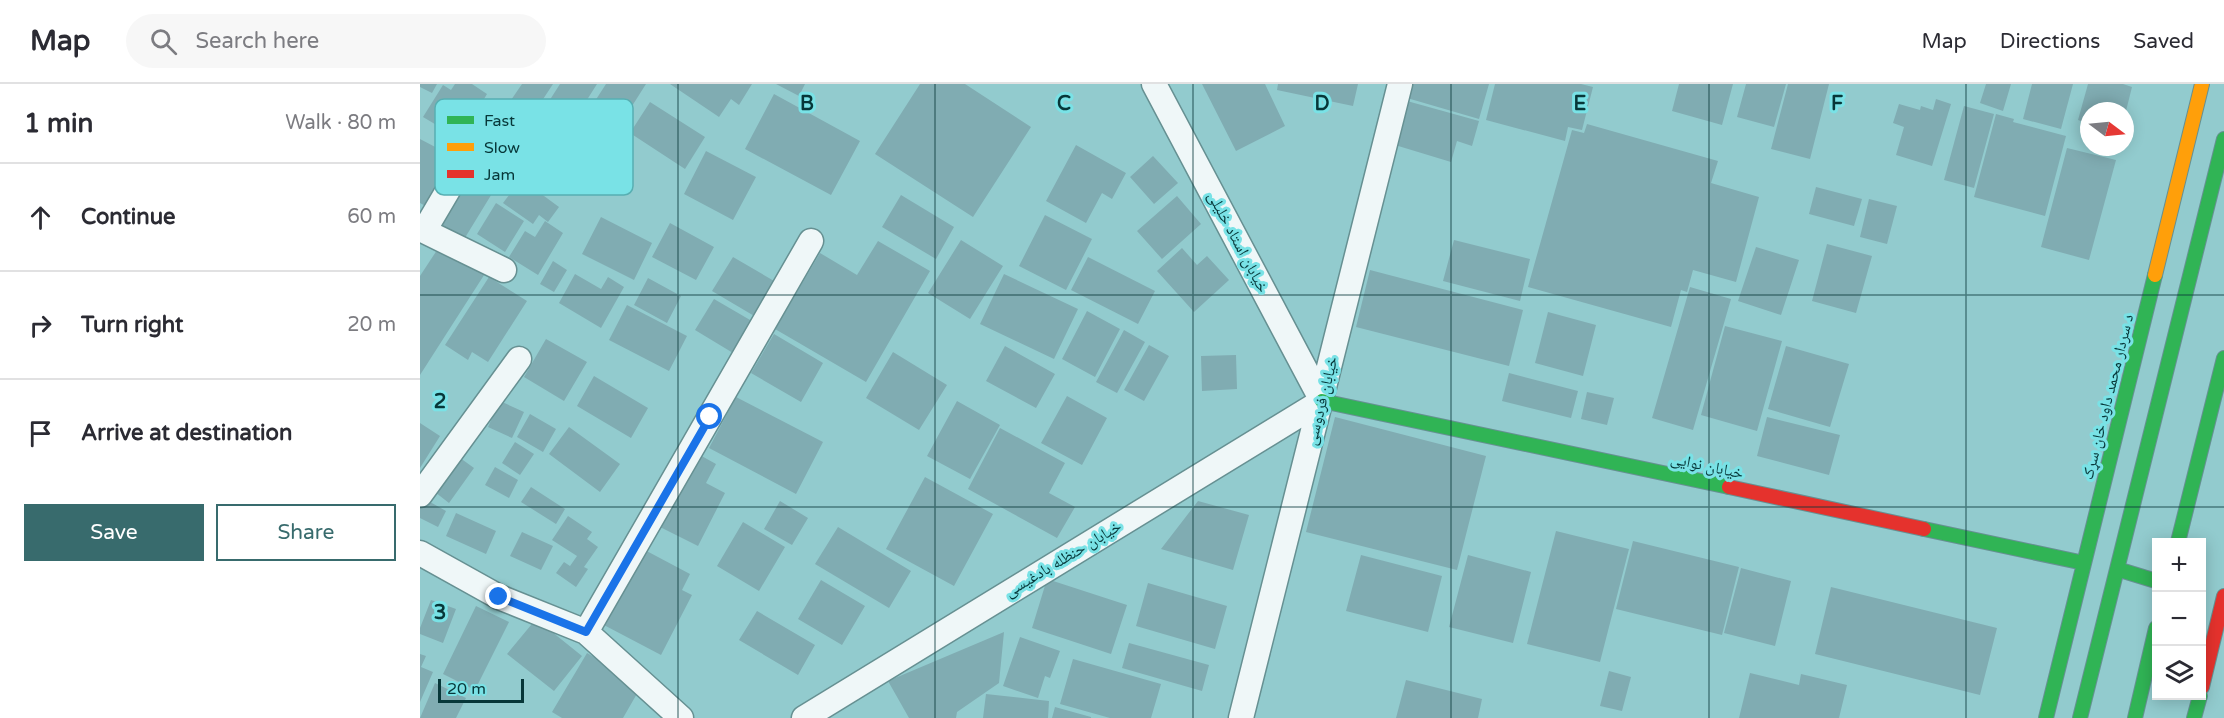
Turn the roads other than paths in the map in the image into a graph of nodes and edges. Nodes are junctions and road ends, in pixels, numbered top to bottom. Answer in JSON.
{"nodes":[{"id":1,"x":1154,"y":84,"type":"edge"},
{"id":2,"x":1400,"y":84,"type":"edge"},
{"id":3,"x":2202,"y":84,"type":"edge"},
{"id":4,"x":2224,"y":139,"type":"edge"},
{"id":5,"x":444,"y":195,"type":"edge"},
{"id":6,"x":422,"y":230,"type":"edge"},
{"id":7,"x":811,"y":241,"type":"dead end"},
{"id":8,"x":504,"y":270,"type":"dead end"},
{"id":9,"x":2224,"y":358,"type":"edge"},
{"id":10,"x":519,"y":359,"type":"dead end"},
{"id":11,"x":1322,"y":401,"type":"junction"},
{"id":12,"x":420,"y":495,"type":"edge"},
{"id":13,"x":2179,"y":538,"type":"edge"},
{"id":14,"x":420,"y":554,"type":"edge"},
{"id":15,"x":2084,"y":563,"type":"junction"},
{"id":16,"x":2117,"y":569,"type":"junction"},
{"id":17,"x":2152,"y":580,"type":"edge"},
{"id":18,"x":2224,"y":599,"type":"edge"},
{"id":19,"x":586,"y":632,"type":"junction"},
{"id":20,"x":2153,"y":646,"type":"edge"},
{"id":21,"x":2206,"y":671,"type":"edge"},
{"id":22,"x":2198,"y":700,"type":"edge"},
{"id":23,"x":681,"y":718,"type":"edge"},
{"id":24,"x":804,"y":718,"type":"edge"},
{"id":25,"x":1241,"y":718,"type":"edge"},
{"id":26,"x":2046,"y":718,"type":"edge"},
{"id":27,"x":2080,"y":718,"type":"edge"},
{"id":28,"x":2135,"y":718,"type":"edge"},
{"id":29,"x":2194,"y":718,"type":"edge"}],
"edges":[{"from":1,"to":11,"type":"street","name":"خیابان استاد خلیلی"},
{"from":2,"to":11,"type":"street","name":"خیابان فردوسی"},
{"from":3,"to":15,"type":"main road","name":"د سردار محمد داود خان سړک"},
{"from":4,"to":16,"type":"main road"},
{"from":5,"to":6,"type":"street"},
{"from":6,"to":8,"type":"street"},
{"from":7,"to":19,"type":"street"},
{"from":9,"to":13,"type":"main road"},
{"from":10,"to":12,"type":"street"},
{"from":11,"to":15,"type":"main road","name":"خیابان نوایی"},
{"from":11,"to":24,"type":"street","name":"خیابان حنظله بادغیسی"},
{"from":11,"to":25,"type":"street","name":"خیابان فردوسی"},
{"from":14,"to":19,"type":"street"},
{"from":15,"to":26,"type":"main road","name":"د سردار محمد داود خان سړک"},
{"from":16,"to":17,"type":"main road"},
{"from":16,"to":27,"type":"main road"},
{"from":18,"to":21,"type":"main road"},
{"from":19,"to":23,"type":"street"},
{"from":20,"to":28,"type":"main road"},
{"from":22,"to":29,"type":"main road"}]}
